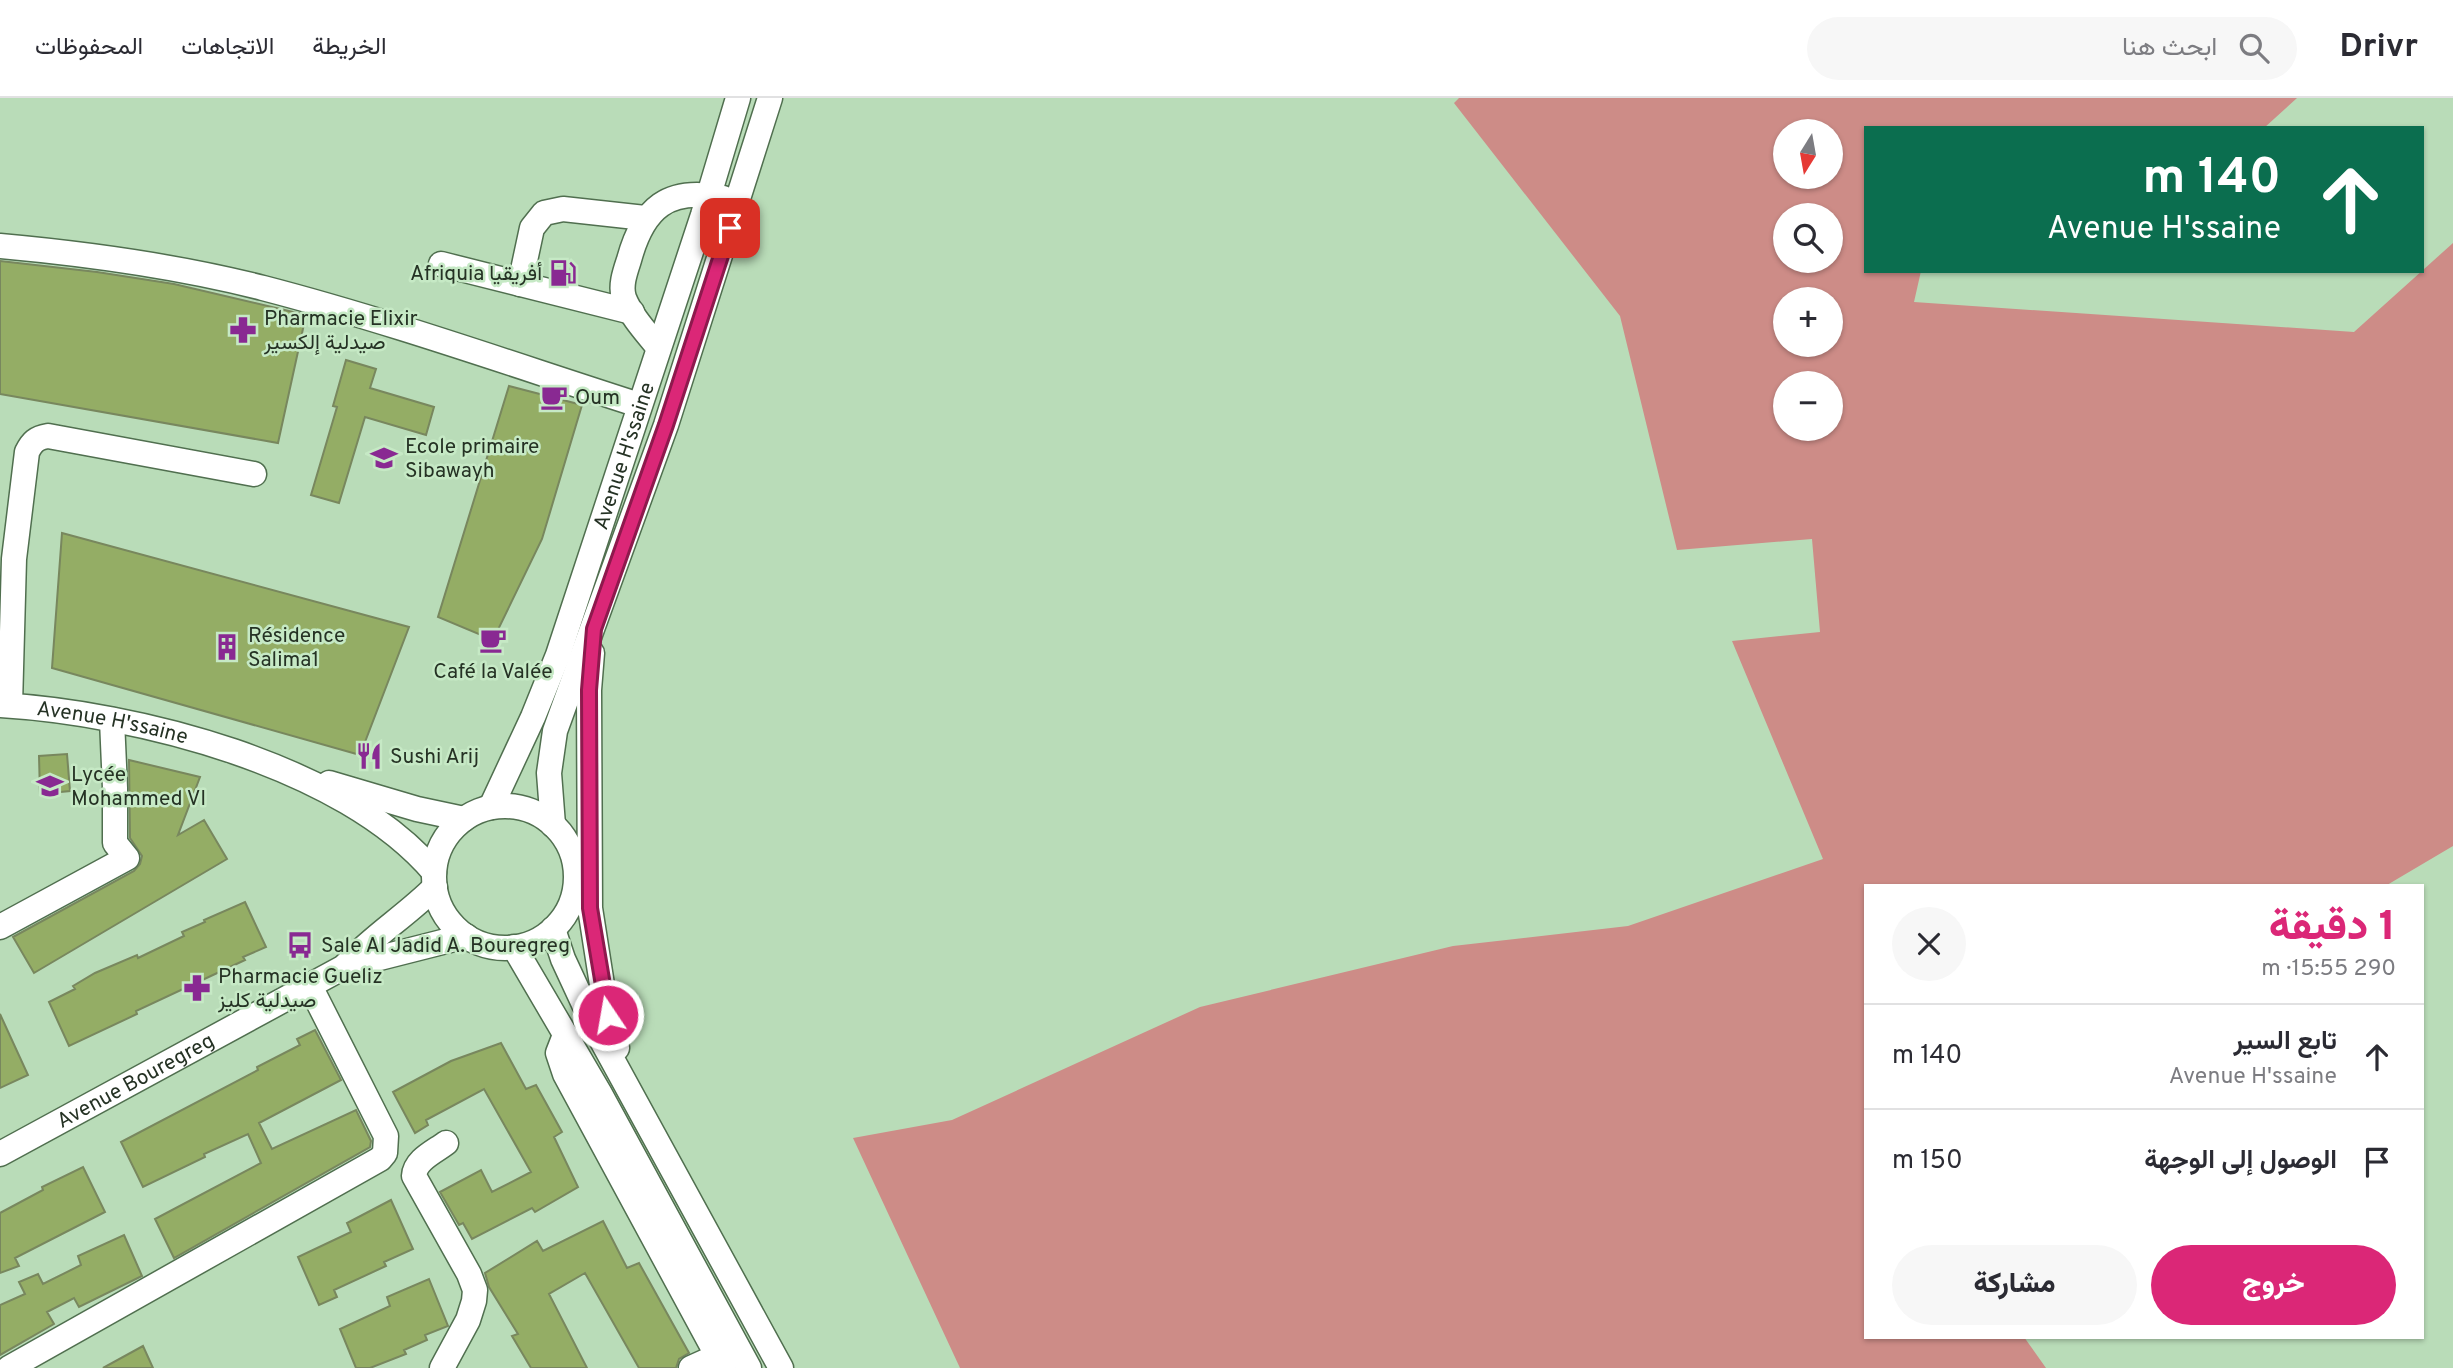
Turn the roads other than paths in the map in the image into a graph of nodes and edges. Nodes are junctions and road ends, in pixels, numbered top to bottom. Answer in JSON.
{"nodes":[{"id":1,"x":738,"y":98,"type":"edge"},
{"id":2,"x":770,"y":98,"type":"edge"},
{"id":3,"x":709,"y":195,"type":"junction"},
{"id":4,"x":738,"y":201,"type":"junction"},
{"id":5,"x":645,"y":218,"type":"junction"},
{"id":6,"x":0,"y":246,"type":"edge"},
{"id":7,"x":441,"y":264,"type":"dead end"},
{"id":8,"x":520,"y":284,"type":"junction"},
{"id":9,"x":632,"y":312,"type":"junction"},
{"id":10,"x":658,"y":347,"type":"junction"},
{"id":11,"x":639,"y":405,"type":"junction"},
{"id":12,"x":254,"y":474,"type":"dead end"},
{"id":13,"x":594,"y":629,"type":"junction"},
{"id":14,"x":5,"y":705,"type":"edge"},
{"id":15,"x":111,"y":720,"type":"junction"},
{"id":16,"x":301,"y":778,"type":"junction"},
{"id":17,"x":491,"y":807,"type":"junction"},
{"id":18,"x":464,"y":819,"type":"junction"},
{"id":19,"x":553,"y":824,"type":"junction"},
{"id":20,"x":434,"y":880,"type":"junction"},
{"id":21,"x":0,"y":927,"type":"edge"},
{"id":22,"x":553,"y":929,"type":"junction"},
{"id":23,"x":466,"y":936,"type":"junction"},
{"id":24,"x":514,"y":947,"type":"junction"},
{"id":25,"x":344,"y":967,"type":"junction"},
{"id":26,"x":310,"y":986,"type":"junction"},
{"id":27,"x":624,"y":1079,"type":"junction"},
{"id":28,"x":446,"y":1143,"type":"dead end"},
{"id":29,"x":0,"y":1154,"type":"edge"},
{"id":30,"x":773,"y":1352,"type":"edge"},
{"id":31,"x":737,"y":1363,"type":"edge"},
{"id":32,"x":9,"y":1368,"type":"edge"},
{"id":33,"x":442,"y":1368,"type":"edge"},
{"id":34,"x":691,"y":1368,"type":"edge"}],
"edges":[{"from":1,"to":3,"type":"street","name":"Avenue H'ssaine"},
{"from":2,"to":4,"type":"street","name":"Avenue H'ssaine"},
{"from":3,"to":4,"type":"street"},
{"from":3,"to":5,"type":"street"},
{"from":3,"to":10,"type":"street","name":"Avenue H'ssaine"},
{"from":4,"to":13,"type":"street","name":"Avenue H'ssaine"},
{"from":5,"to":8,"type":"street"},
{"from":5,"to":9,"type":"street"},
{"from":6,"to":11,"type":"street"},
{"from":7,"to":8,"type":"street"},
{"from":8,"to":9,"type":"street"},
{"from":9,"to":10,"type":"street"},
{"from":10,"to":11,"type":"street","name":"Avenue H'ssaine"},
{"from":11,"to":17,"type":"street","name":"Avenue H'ssaine"},
{"from":12,"to":14,"type":"street"},
{"from":13,"to":19,"type":"street","name":"Avenue H'ssaine"},
{"from":13,"to":27,"type":"street"},
{"from":14,"to":15,"type":"street","name":"Avenue H'ssaine"},
{"from":15,"to":16,"type":"street","name":"Avenue H'ssaine"},
{"from":15,"to":21,"type":"street"},
{"from":16,"to":18,"type":"street","name":"Avenue H'ssaine"},
{"from":16,"to":20,"type":"street","name":"Avenue H'ssaine"},
{"from":17,"to":18,"type":"street"},
{"from":17,"to":19,"type":"street"},
{"from":18,"to":20,"type":"street"},
{"from":19,"to":22,"type":"street"},
{"from":20,"to":23,"type":"street"},
{"from":20,"to":25,"type":"street","name":"Avenue Bouregreg"},
{"from":22,"to":24,"type":"street"},
{"from":22,"to":27,"type":"street"},
{"from":23,"to":24,"type":"street"},
{"from":23,"to":25,"type":"street","name":"Avenue Bouregreg"},
{"from":24,"to":31,"type":"street"},
{"from":25,"to":26,"type":"street","name":"Avenue Bouregreg"},
{"from":26,"to":29,"type":"street","name":"Avenue Bouregreg"},
{"from":26,"to":32,"type":"street"},
{"from":27,"to":30,"type":"street"},
{"from":28,"to":33,"type":"street"},
{"from":30,"to":31,"type":"street"},
{"from":31,"to":34,"type":"street"}]}
